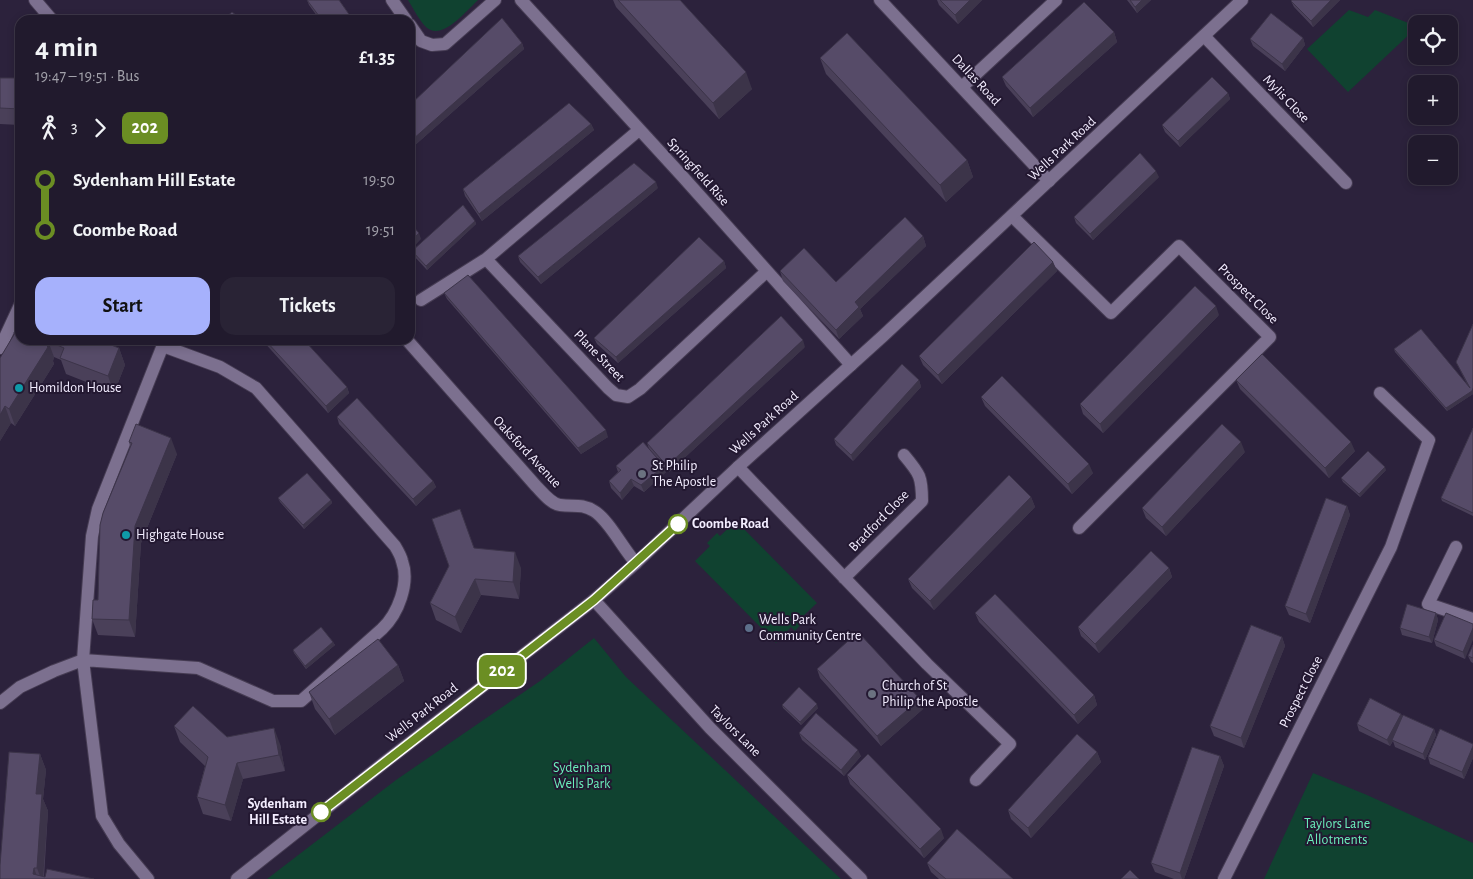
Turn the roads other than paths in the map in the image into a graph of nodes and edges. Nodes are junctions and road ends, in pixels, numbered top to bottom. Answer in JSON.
{"nodes":[{"id":1,"x":35,"y":0,"type":"edge"},
{"id":2,"x":392,"y":0,"type":"edge"},
{"id":3,"x":494,"y":0,"type":"edge"},
{"id":4,"x":521,"y":0,"type":"edge"},
{"id":5,"x":880,"y":0,"type":"edge"},
{"id":6,"x":1056,"y":0,"type":"edge"},
{"id":7,"x":1242,"y":0,"type":"edge"},
{"id":8,"x":48,"y":15,"type":"edge"},
{"id":9,"x":402,"y":15,"type":"edge"},
{"id":10,"x":415,"y":32,"type":"edge"},
{"id":11,"x":1204,"y":36,"type":"junction"},
{"id":12,"x":962,"y":87,"type":"junction"},
{"id":13,"x":639,"y":130,"type":"junction"},
{"id":14,"x":1049,"y":181,"type":"junction"},
{"id":15,"x":1346,"y":183,"type":"dead end"},
{"id":16,"x":1012,"y":216,"type":"junction"},
{"id":17,"x":486,"y":259,"type":"junction"},
{"id":18,"x":766,"y":272,"type":"junction"},
{"id":19,"x":421,"y":300,"type":"dead end"},
{"id":20,"x":15,"y":316,"type":"edge"},
{"id":21,"x":163,"y":345,"type":"edge"},
{"id":22,"x":169,"y":345,"type":"edge"},
{"id":23,"x":410,"y":345,"type":"edge"},
{"id":24,"x":0,"y":348,"type":"edge"},
{"id":25,"x":851,"y":365,"type":"junction"},
{"id":26,"x":1380,"y":393,"type":"dead end"},
{"id":27,"x":904,"y":456,"type":"dead end"},
{"id":28,"x":738,"y":467,"type":"junction"},
{"id":29,"x":1079,"y":528,"type":"dead end"},
{"id":30,"x":1456,"y":547,"type":"dead end"},
{"id":31,"x":636,"y":563,"type":"junction"},
{"id":32,"x":844,"y":578,"type":"junction"},
{"id":33,"x":594,"y":600,"type":"junction"},
{"id":34,"x":1473,"y":619,"type":"edge"},
{"id":35,"x":83,"y":660,"type":"junction"},
{"id":36,"x":0,"y":704,"type":"edge"},
{"id":37,"x":976,"y":780,"type":"dead end"},
{"id":38,"x":148,"y":879,"type":"edge"},
{"id":39,"x":237,"y":879,"type":"edge"},
{"id":40,"x":861,"y":879,"type":"edge"},
{"id":41,"x":1224,"y":879,"type":"edge"}],
"edges":[{"from":1,"to":8,"type":"street"},
{"from":2,"to":9,"type":"street"},
{"from":3,"to":10,"type":"street"},
{"from":4,"to":13,"type":"street","name":"Springfield Rise"},
{"from":5,"to":12,"type":"street","name":"Dallas Road"},
{"from":6,"to":12,"type":"street"},
{"from":7,"to":11,"type":"street","name":"Wells Park Road"},
{"from":11,"to":14,"type":"street","name":"Wells Park Road"},
{"from":11,"to":15,"type":"street","name":"Mylis Close"},
{"from":12,"to":14,"type":"street","name":"Dallas Road"},
{"from":13,"to":17,"type":"street"},
{"from":13,"to":18,"type":"street","name":"Springfield Rise"},
{"from":14,"to":16,"type":"street","name":"Wells Park Road"},
{"from":16,"to":25,"type":"street","name":"Wells Park Road"},
{"from":16,"to":29,"type":"street","name":"Prospect Close"},
{"from":17,"to":18,"type":"street","name":"Plane Street"},
{"from":17,"to":19,"type":"street"},
{"from":18,"to":25,"type":"street","name":"Springfield Rise"},
{"from":20,"to":24,"type":"street"},
{"from":21,"to":35,"type":"street"},
{"from":22,"to":35,"type":"street"},
{"from":23,"to":31,"type":"street","name":"Oaksford Avenue"},
{"from":25,"to":28,"type":"street","name":"Wells Park Road"},
{"from":26,"to":41,"type":"street","name":"Prospect Close"},
{"from":27,"to":32,"type":"street","name":"Bradford Close"},
{"from":28,"to":31,"type":"street","name":"Wells Park Road"},
{"from":28,"to":32,"type":"street"},
{"from":30,"to":34,"type":"street"},
{"from":31,"to":33,"type":"street","name":"Wells Park Road"},
{"from":32,"to":37,"type":"street"},
{"from":33,"to":39,"type":"street","name":"Wells Park Road"},
{"from":33,"to":40,"type":"street","name":"Taylors Lane"},
{"from":35,"to":36,"type":"street"},
{"from":35,"to":38,"type":"street"}]}
